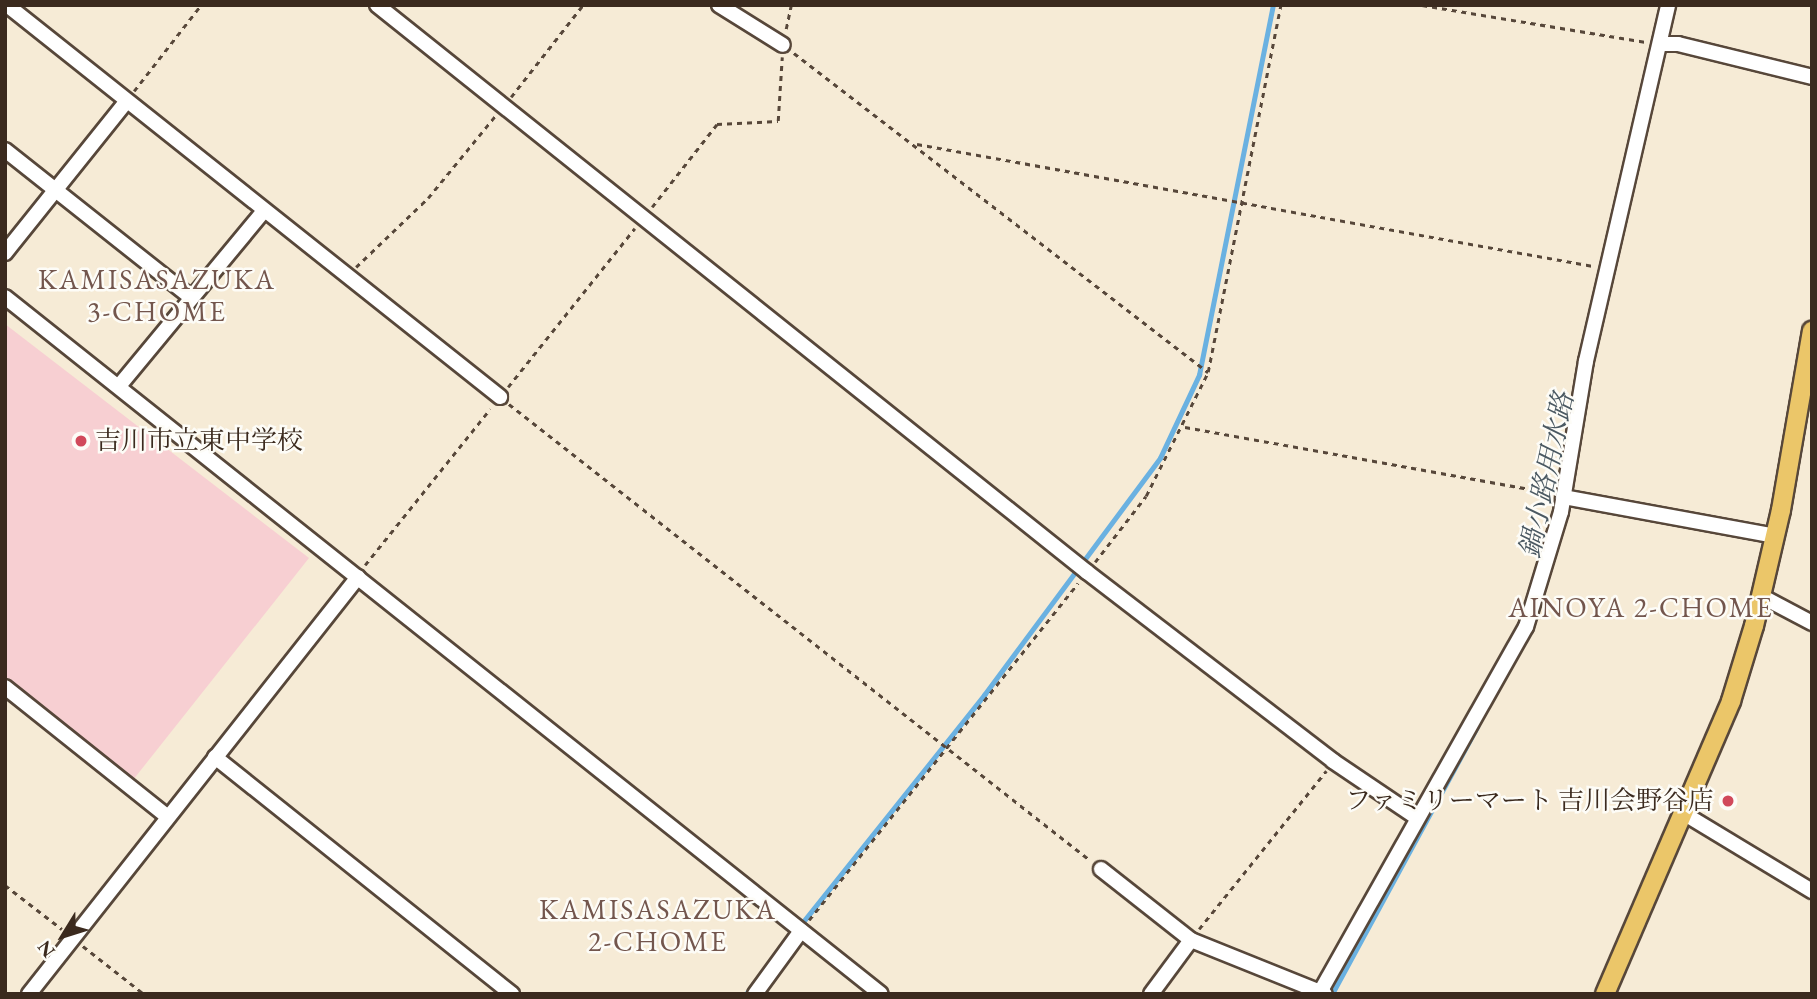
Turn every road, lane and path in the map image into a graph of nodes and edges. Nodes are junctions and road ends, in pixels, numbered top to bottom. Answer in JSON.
{"nodes":[{"id":1,"x":7,"y":5,"type":"edge"},
{"id":2,"x":201,"y":5,"type":"edge"},
{"id":3,"x":377,"y":5,"type":"edge"},
{"id":4,"x":583,"y":5,"type":"edge"},
{"id":5,"x":719,"y":5,"type":"edge"},
{"id":6,"x":791,"y":5,"type":"edge"},
{"id":7,"x":1281,"y":5,"type":"edge"},
{"id":8,"x":1422,"y":5,"type":"edge"},
{"id":9,"x":1668,"y":5,"type":"edge"},
{"id":10,"x":1660,"y":44,"type":"junction"},
{"id":11,"x":783,"y":45,"type":"junction"},
{"id":12,"x":1812,"y":77,"type":"edge"},
{"id":13,"x":126,"y":102,"type":"junction"},
{"id":14,"x":503,"y":106,"type":"junction"},
{"id":15,"x":917,"y":144,"type":"junction"},
{"id":16,"x":5,"y":150,"type":"edge"},
{"id":17,"x":57,"y":190,"type":"junction"},
{"id":18,"x":1244,"y":204,"type":"junction"},
{"id":19,"x":263,"y":212,"type":"junction"},
{"id":20,"x":642,"y":219,"type":"junction"},
{"id":21,"x":5,"y":254,"type":"edge"},
{"id":22,"x":1606,"y":269,"type":"junction"},
{"id":23,"x":346,"y":276,"type":"junction"},
{"id":24,"x":5,"y":297,"type":"edge"},
{"id":25,"x":192,"y":298,"type":"junction"},
{"id":26,"x":1811,"y":344,"type":"edge"},
{"id":27,"x":1208,"y":372,"type":"junction"},
{"id":28,"x":118,"y":386,"type":"junction"},
{"id":29,"x":500,"y":397,"type":"junction"},
{"id":30,"x":1184,"y":427,"type":"junction"},
{"id":31,"x":1563,"y":497,"type":"junction"},
{"id":32,"x":1775,"y":536,"type":"junction"},
{"id":33,"x":1087,"y":572,"type":"junction"},
{"id":34,"x":357,"y":576,"type":"junction"},
{"id":35,"x":1762,"y":596,"type":"junction"},
{"id":36,"x":1812,"y":623,"type":"edge"},
{"id":37,"x":5,"y":687,"type":"edge"},
{"id":38,"x":946,"y":749,"type":"junction"},
{"id":39,"x":215,"y":757,"type":"junction"},
{"id":40,"x":1333,"y":761,"type":"junction"},
{"id":41,"x":1683,"y":813,"type":"junction"},
{"id":42,"x":168,"y":817,"type":"junction"},
{"id":43,"x":1416,"y":817,"type":"junction"},
{"id":44,"x":1101,"y":869,"type":"joint"},
{"id":45,"x":1812,"y":891,"type":"edge"},
{"id":46,"x":801,"y":931,"type":"junction"},
{"id":47,"x":1191,"y":940,"type":"junction"},
{"id":48,"x":1322,"y":993,"type":"edge"},
{"id":49,"x":29,"y":994,"type":"edge"},
{"id":50,"x":512,"y":994,"type":"edge"},
{"id":51,"x":755,"y":994,"type":"edge"},
{"id":52,"x":881,"y":994,"type":"edge"},
{"id":53,"x":1151,"y":994,"type":"edge"},
{"id":54,"x":1605,"y":994,"type":"edge"}],
"edges":[{"from":1,"to":13,"type":"street"},
{"from":2,"to":13,"type":"path"},
{"from":3,"to":14,"type":"street"},
{"from":4,"to":14,"type":"path"},
{"from":5,"to":11,"type":"street"},
{"from":6,"to":11,"type":"path"},
{"from":7,"to":18,"type":"path"},
{"from":8,"to":10,"type":"path"},
{"from":9,"to":10,"type":"street"},
{"from":10,"to":12,"type":"street"},
{"from":10,"to":22,"type":"street"},
{"from":11,"to":15,"type":"path"},
{"from":11,"to":20,"type":"path"},
{"from":13,"to":17,"type":"street"},
{"from":13,"to":19,"type":"street"},
{"from":14,"to":20,"type":"street"},
{"from":14,"to":23,"type":"path"},
{"from":15,"to":18,"type":"path"},
{"from":15,"to":27,"type":"path"},
{"from":16,"to":17,"type":"street"},
{"from":17,"to":21,"type":"street"},
{"from":17,"to":25,"type":"street"},
{"from":18,"to":22,"type":"path"},
{"from":18,"to":27,"type":"path"},
{"from":19,"to":23,"type":"street"},
{"from":19,"to":25,"type":"street"},
{"from":20,"to":29,"type":"path"},
{"from":20,"to":33,"type":"street"},
{"from":22,"to":31,"type":"street"},
{"from":23,"to":29,"type":"street"},
{"from":24,"to":28,"type":"street"},
{"from":25,"to":28,"type":"street"},
{"from":26,"to":32,"type":"main road"},
{"from":27,"to":30,"type":"path"},
{"from":28,"to":34,"type":"street"},
{"from":29,"to":34,"type":"path"},
{"from":29,"to":38,"type":"path"},
{"from":30,"to":31,"type":"path"},
{"from":30,"to":33,"type":"path"},
{"from":31,"to":32,"type":"street"},
{"from":31,"to":43,"type":"street"},
{"from":32,"to":35,"type":"main road"},
{"from":33,"to":38,"type":"path"},
{"from":33,"to":40,"type":"street"},
{"from":34,"to":39,"type":"street"},
{"from":34,"to":46,"type":"street"},
{"from":35,"to":36,"type":"street"},
{"from":35,"to":41,"type":"main road"},
{"from":37,"to":42,"type":"street"},
{"from":38,"to":44,"type":"path"},
{"from":38,"to":46,"type":"path"},
{"from":39,"to":42,"type":"street"},
{"from":39,"to":50,"type":"street"},
{"from":40,"to":43,"type":"street"},
{"from":40,"to":47,"type":"path"},
{"from":41,"to":45,"type":"street"},
{"from":41,"to":54,"type":"main road"},
{"from":42,"to":49,"type":"street"},
{"from":43,"to":48,"type":"street"},
{"from":44,"to":47,"type":"street"},
{"from":46,"to":51,"type":"street"},
{"from":46,"to":52,"type":"street"},
{"from":47,"to":48,"type":"street"},
{"from":47,"to":53,"type":"street"}]}
